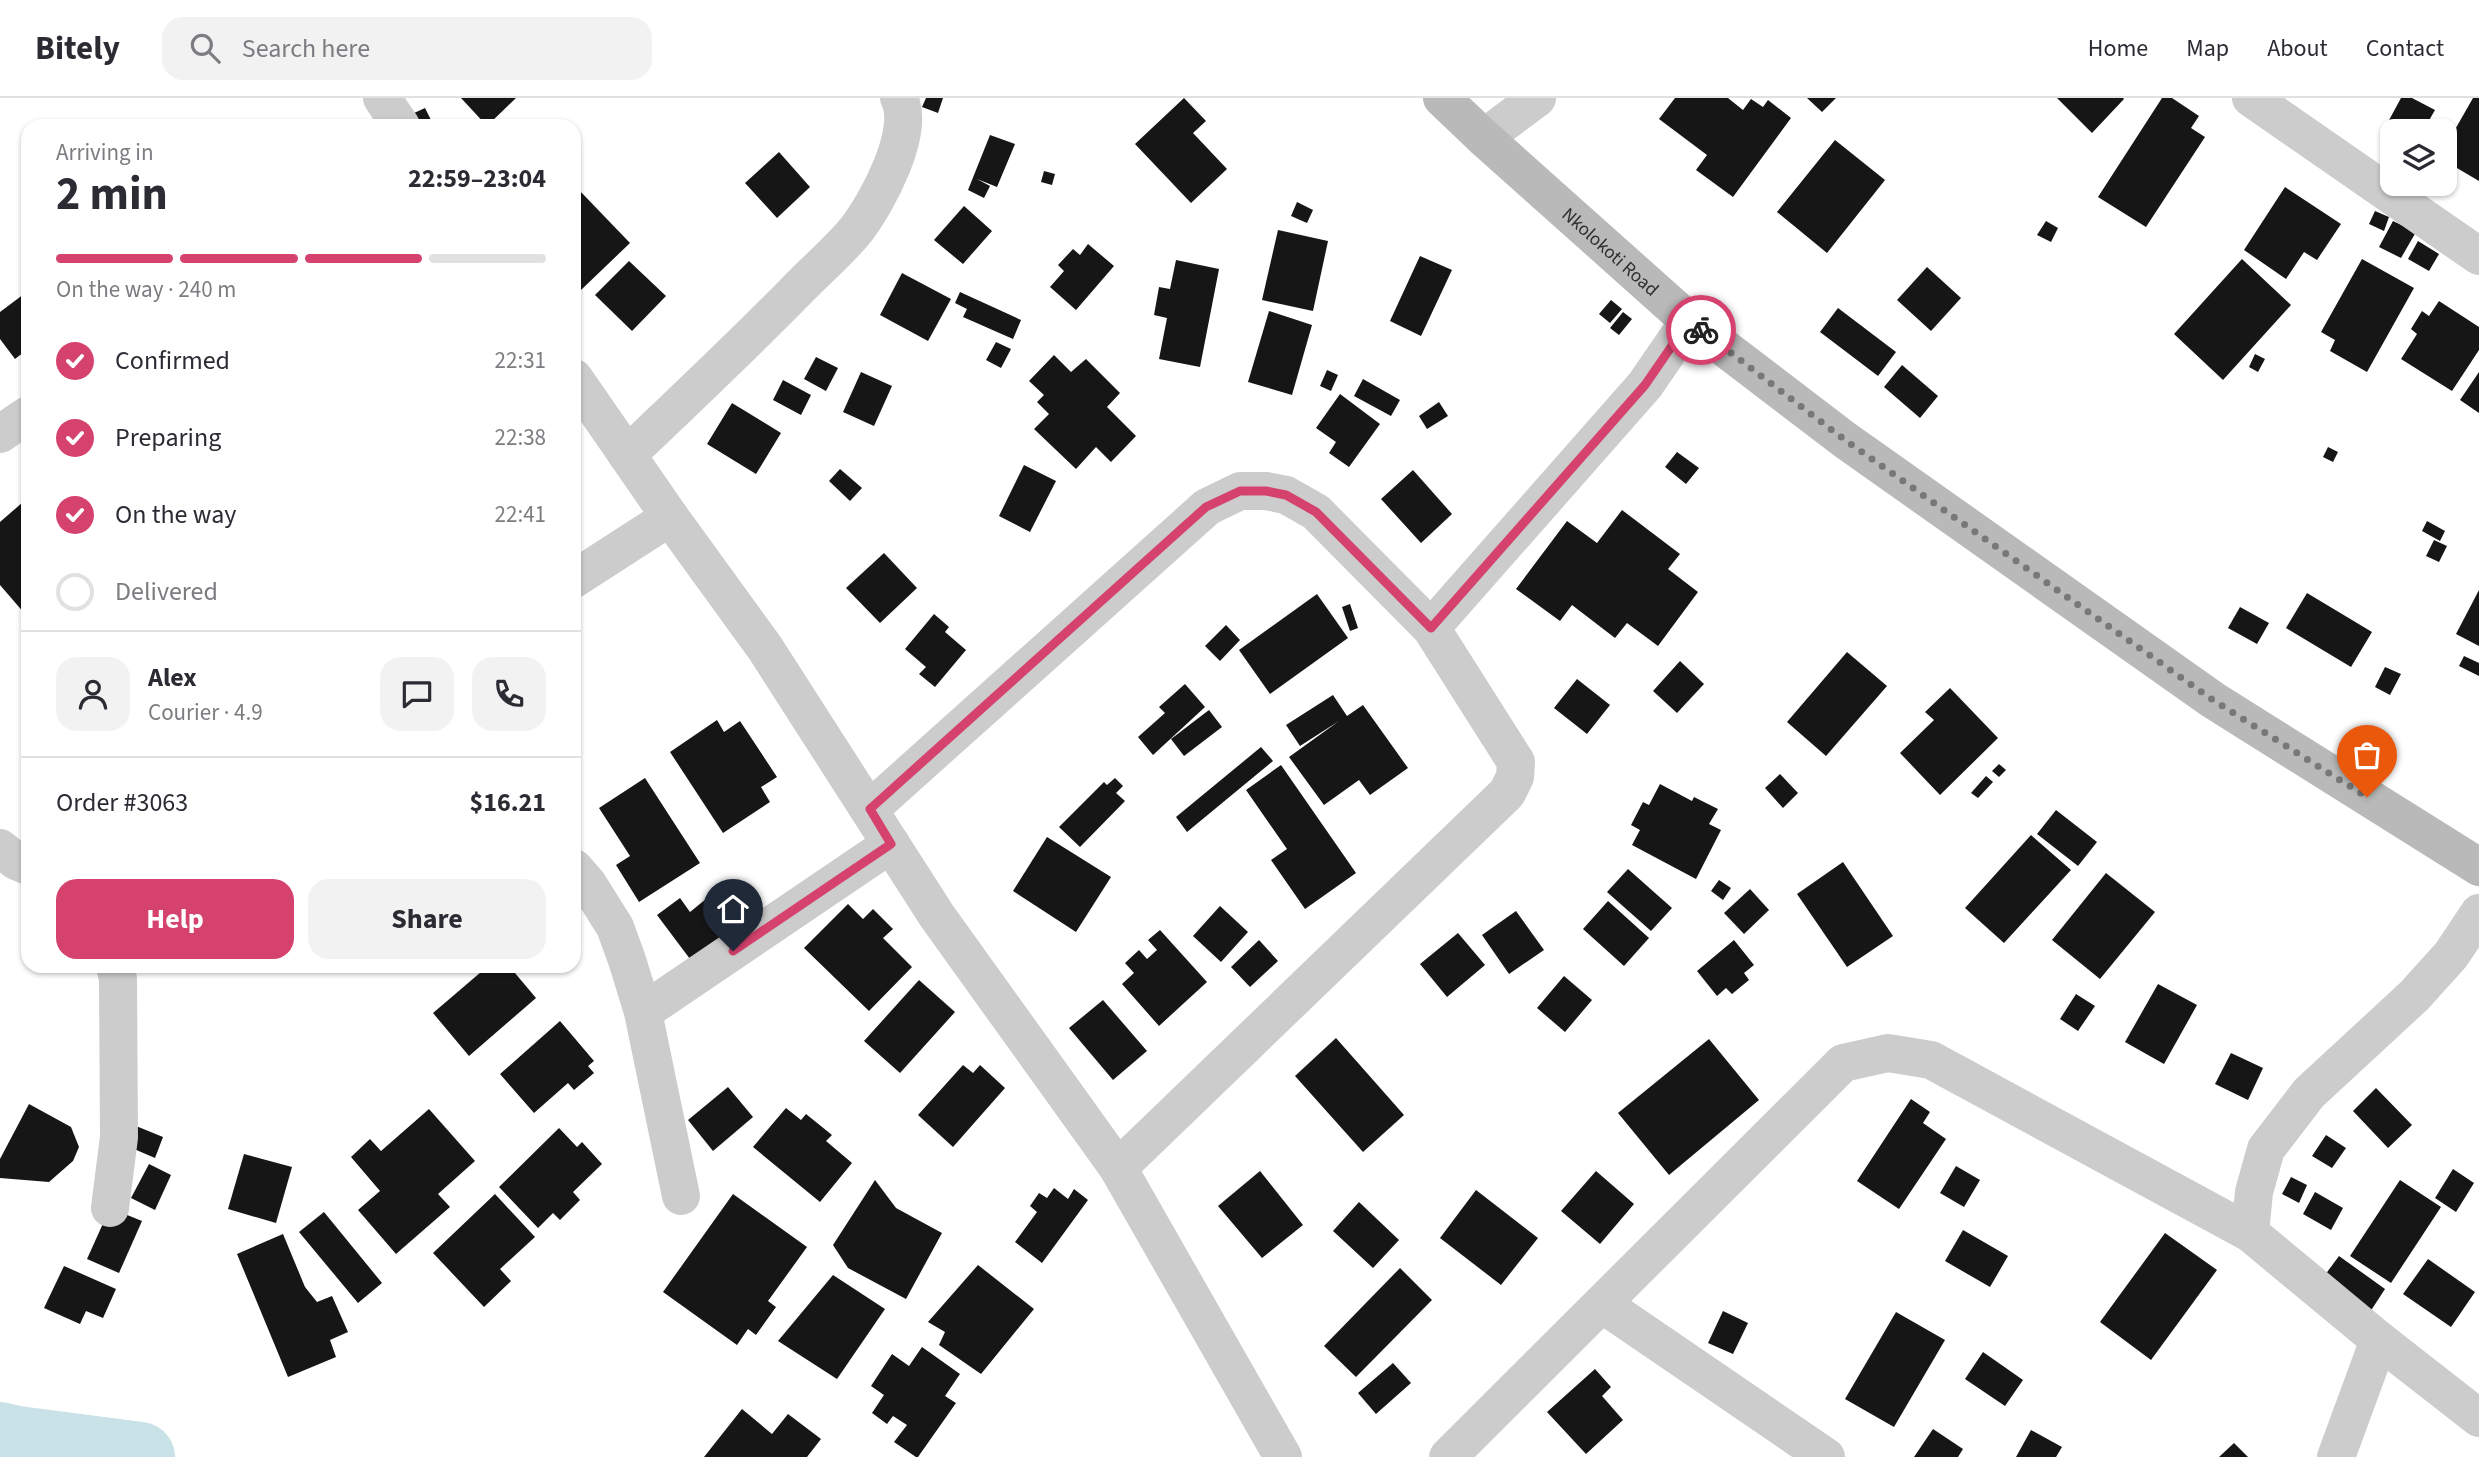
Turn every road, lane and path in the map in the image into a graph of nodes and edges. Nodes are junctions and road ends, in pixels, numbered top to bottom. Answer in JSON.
{"nodes":[{"id":1,"x":382,"y":98,"type":"edge"},
{"id":2,"x":899,"y":98,"type":"edge"},
{"id":3,"x":1442,"y":98,"type":"edge"},
{"id":4,"x":1537,"y":98,"type":"edge"},
{"id":5,"x":2251,"y":98,"type":"edge"},
{"id":6,"x":396,"y":119,"type":"edge"},
{"id":7,"x":1483,"y":138,"type":"junction"},
{"id":8,"x":2479,"y":256,"type":"edge"},
{"id":9,"x":1689,"y":321,"type":"junction"},
{"id":10,"x":581,"y":388,"type":"edge"},
{"id":11,"x":21,"y":420,"type":"edge"},
{"id":12,"x":0,"y":434,"type":"edge"},
{"id":13,"x":627,"y":455,"type":"junction"},
{"id":14,"x":670,"y":517,"type":"junction"},
{"id":15,"x":581,"y":574,"type":"edge"},
{"id":16,"x":1431,"y":628,"type":"junction"},
{"id":17,"x":870,"y":809,"type":"junction"},
{"id":18,"x":891,"y":844,"type":"junction"},
{"id":19,"x":0,"y":848,"type":"edge"},
{"id":20,"x":21,"y":863,"type":"edge"},
{"id":21,"x":2479,"y":867,"type":"edge"},
{"id":22,"x":581,"y":877,"type":"edge"},
{"id":23,"x":2479,"y":913,"type":"edge"},
{"id":24,"x":117,"y":973,"type":"edge"},
{"id":25,"x":643,"y":1012,"type":"junction"},
{"id":26,"x":1118,"y":1168,"type":"junction"},
{"id":27,"x":681,"y":1196,"type":"dead end"},
{"id":28,"x":110,"y":1208,"type":"dead end"},
{"id":29,"x":2250,"y":1233,"type":"junction"},
{"id":30,"x":1602,"y":1304,"type":"junction"},
{"id":31,"x":2379,"y":1340,"type":"junction"},
{"id":32,"x":2479,"y":1418,"type":"edge"},
{"id":33,"x":1283,"y":1457,"type":"edge"},
{"id":34,"x":1448,"y":1457,"type":"edge"},
{"id":35,"x":1826,"y":1457,"type":"edge"},
{"id":36,"x":2336,"y":1457,"type":"edge"}],
"edges":[{"from":1,"to":6,"type":"street"},
{"from":2,"to":13,"type":"street"},
{"from":3,"to":7,"type":"main road","name":"Nkolokoti Road"},
{"from":4,"to":7,"type":"street"},
{"from":5,"to":8,"type":"street"},
{"from":7,"to":9,"type":"main road","name":"Nkolokoti Road"},
{"from":9,"to":16,"type":"street"},
{"from":9,"to":21,"type":"main road","name":"Nkolokoti Road"},
{"from":10,"to":13,"type":"street"},
{"from":11,"to":12,"type":"street"},
{"from":13,"to":14,"type":"street"},
{"from":14,"to":15,"type":"street"},
{"from":14,"to":17,"type":"street"},
{"from":16,"to":17,"type":"street"},
{"from":16,"to":26,"type":"street"},
{"from":17,"to":18,"type":"street"},
{"from":18,"to":25,"type":"street"},
{"from":18,"to":26,"type":"street"},
{"from":19,"to":20,"type":"street"},
{"from":22,"to":25,"type":"street"},
{"from":23,"to":29,"type":"street"},
{"from":24,"to":28,"type":"street"},
{"from":25,"to":27,"type":"street"},
{"from":26,"to":33,"type":"street"},
{"from":29,"to":30,"type":"street"},
{"from":29,"to":31,"type":"street"},
{"from":30,"to":34,"type":"street"},
{"from":30,"to":35,"type":"street"},
{"from":31,"to":32,"type":"street"},
{"from":31,"to":36,"type":"street"}]}
